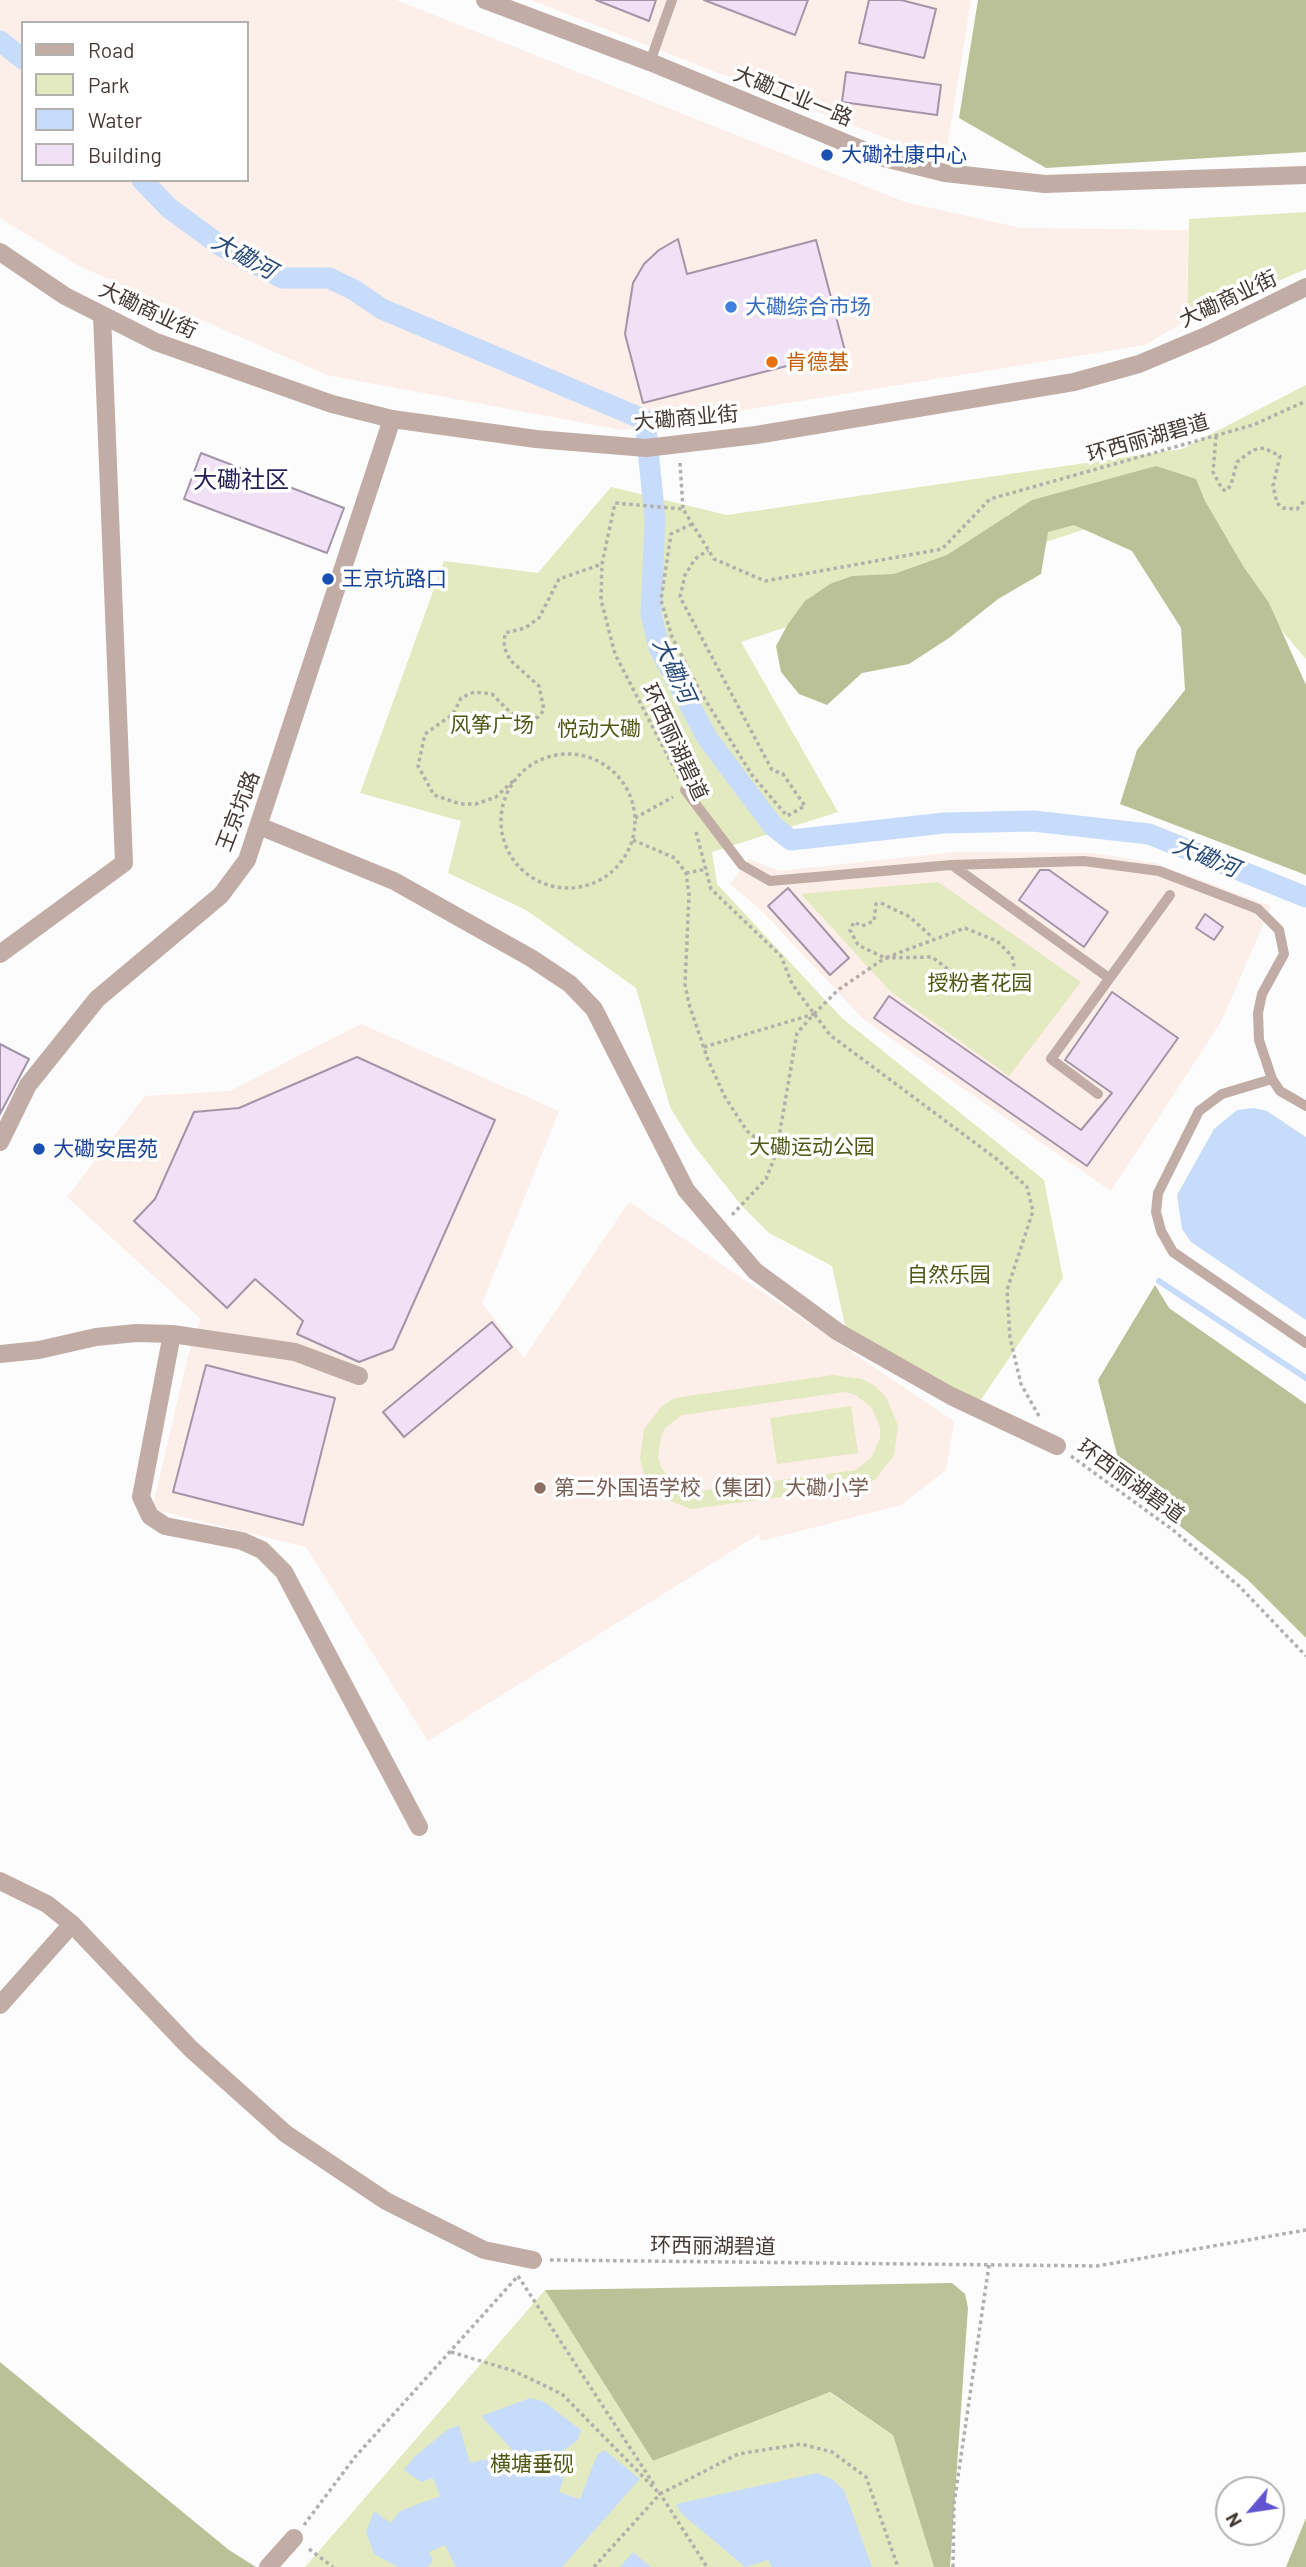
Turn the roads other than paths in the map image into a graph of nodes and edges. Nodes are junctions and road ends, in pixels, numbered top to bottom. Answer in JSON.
{"nodes":[{"id":1,"x":485,"y":0,"type":"edge"},
{"id":2,"x":672,"y":0,"type":"edge"},
{"id":3,"x":650,"y":62,"type":"junction"},
{"id":4,"x":1306,"y":175,"type":"edge"},
{"id":5,"x":0,"y":252,"type":"edge"},
{"id":6,"x":1306,"y":287,"type":"edge"},
{"id":7,"x":102,"y":315,"type":"junction"},
{"id":8,"x":392,"y":419,"type":"junction"},
{"id":9,"x":685,"y":790,"type":"road end"},
{"id":10,"x":259,"y":826,"type":"junction"},
{"id":11,"x":951,"y":865,"type":"junction"},
{"id":12,"x":1170,"y":895,"type":"dead end"},
{"id":13,"x":0,"y":954,"type":"edge"},
{"id":14,"x":1110,"y":978,"type":"junction"},
{"id":15,"x":1272,"y":1079,"type":"junction"},
{"id":16,"x":1098,"y":1094,"type":"dead end"},
{"id":17,"x":1306,"y":1106,"type":"edge"},
{"id":18,"x":0,"y":1142,"type":"edge"},
{"id":19,"x":172,"y":1334,"type":"junction"},
{"id":20,"x":1306,"y":1343,"type":"edge"},
{"id":21,"x":0,"y":1354,"type":"edge"},
{"id":22,"x":359,"y":1376,"type":"dead end"},
{"id":23,"x":1058,"y":1446,"type":"road end"},
{"id":24,"x":419,"y":1827,"type":"dead end"},
{"id":25,"x":0,"y":1881,"type":"edge"},
{"id":26,"x":72,"y":1924,"type":"junction"},
{"id":27,"x":0,"y":2004,"type":"edge"},
{"id":28,"x":533,"y":2260,"type":"road end"},
{"id":29,"x":294,"y":2538,"type":"road end"},
{"id":30,"x":268,"y":2567,"type":"edge"}],
"edges":[{"from":1,"to":3,"type":"street","name":"大磡工业一路"},
{"from":2,"to":3,"type":"lane"},
{"from":3,"to":4,"type":"street","name":"大磡工业一路"},
{"from":5,"to":7,"type":"street","name":"大磡商业街"},
{"from":6,"to":8,"type":"street","name":"大磡商业街"},
{"from":7,"to":8,"type":"street","name":"大磡商业街"},
{"from":7,"to":13,"type":"street"},
{"from":8,"to":10,"type":"street","name":"王京坑路"},
{"from":9,"to":11,"type":"lane"},
{"from":10,"to":18,"type":"street","name":"王京坑路"},
{"from":10,"to":23,"type":"street"},
{"from":11,"to":14,"type":"lane"},
{"from":11,"to":15,"type":"lane"},
{"from":12,"to":14,"type":"lane"},
{"from":14,"to":16,"type":"lane"},
{"from":15,"to":17,"type":"lane"},
{"from":15,"to":20,"type":"lane"},
{"from":19,"to":21,"type":"street"},
{"from":19,"to":22,"type":"street"},
{"from":19,"to":24,"type":"street"},
{"from":25,"to":26,"type":"street"},
{"from":26,"to":27,"type":"street"},
{"from":26,"to":28,"type":"street"},
{"from":29,"to":30,"type":"street"}]}
